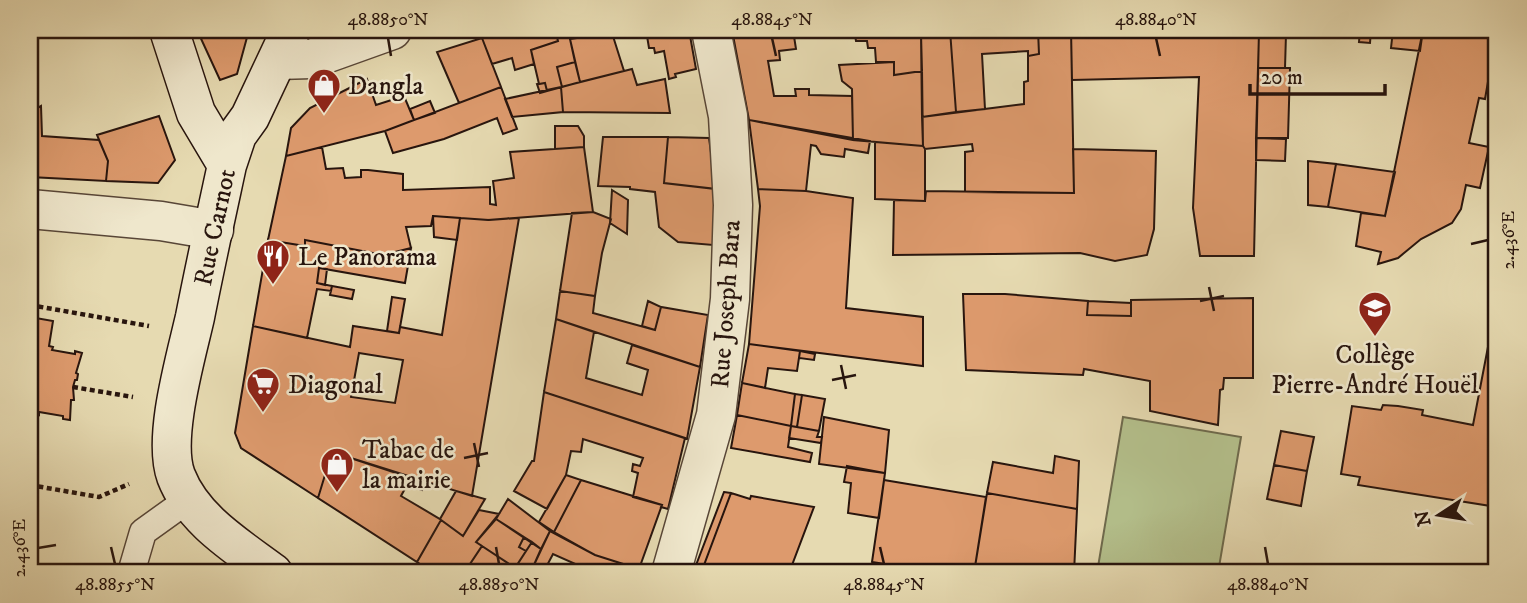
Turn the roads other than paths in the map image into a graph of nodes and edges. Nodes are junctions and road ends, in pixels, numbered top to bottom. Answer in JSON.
{"nodes":[{"id":1,"x":169,"y":30,"type":"edge"},
{"id":2,"x":392,"y":30,"type":"edge"},
{"id":3,"x":711,"y":30,"type":"edge"},
{"id":4,"x":284,"y":45,"type":"edge"},
{"id":5,"x":227,"y":165,"type":"junction"},
{"id":6,"x":30,"y":209,"type":"edge"},
{"id":7,"x":214,"y":230,"type":"junction"},
{"id":8,"x":189,"y":499,"type":"junction"},
{"id":9,"x":131,"y":573,"type":"edge"},
{"id":10,"x":273,"y":573,"type":"edge"},
{"id":11,"x":671,"y":573,"type":"edge"}],
"edges":[{"from":1,"to":5,"type":"street"},
{"from":2,"to":4,"type":"street"},
{"from":3,"to":11,"type":"street","name":"Rue Joseph Bara"},
{"from":4,"to":5,"type":"street","name":"Rue Carnot"},
{"from":5,"to":7,"type":"street","name":"Rue Carnot"},
{"from":6,"to":7,"type":"street"},
{"from":7,"to":8,"type":"street","name":"Rue Carnot"},
{"from":8,"to":9,"type":"lane"},
{"from":8,"to":10,"type":"street","name":"Rue Carnot"}]}
